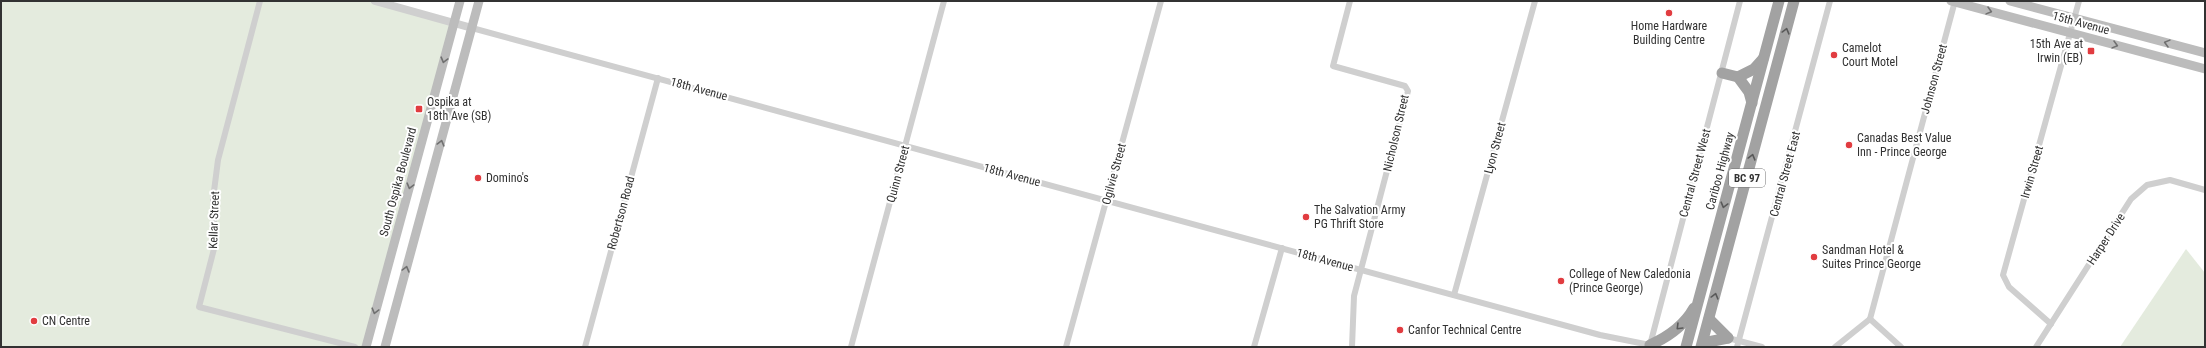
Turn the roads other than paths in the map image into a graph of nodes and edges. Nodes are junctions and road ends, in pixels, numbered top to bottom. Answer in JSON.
{"nodes":[{"id":1,"x":260,"y":1,"type":"edge"},
{"id":2,"x":375,"y":1,"type":"edge"},
{"id":3,"x":460,"y":1,"type":"edge"},
{"id":4,"x":479,"y":1,"type":"edge"},
{"id":5,"x":944,"y":1,"type":"edge"},
{"id":6,"x":1161,"y":1,"type":"edge"},
{"id":7,"x":1350,"y":1,"type":"edge"},
{"id":8,"x":1535,"y":1,"type":"edge"},
{"id":9,"x":1740,"y":1,"type":"edge"},
{"id":10,"x":1830,"y":1,"type":"edge"},
{"id":11,"x":1954,"y":1,"type":"edge"},
{"id":12,"x":2010,"y":1,"type":"edge"},
{"id":13,"x":2079,"y":1,"type":"edge"},
{"id":14,"x":1779,"y":2,"type":"edge"},
{"id":15,"x":1794,"y":4,"type":"edge"},
{"id":16,"x":2075,"y":18,"type":"junction"},
{"id":17,"x":454,"y":23,"type":"junction"},
{"id":18,"x":472,"y":28,"type":"junction"},
{"id":19,"x":2071,"y":33,"type":"junction"},
{"id":20,"x":2205,"y":53,"type":"edge"},
{"id":21,"x":1764,"y":58,"type":"junction"},
{"id":22,"x":2205,"y":69,"type":"edge"},
{"id":23,"x":1722,"y":73,"type":"junction"},
{"id":24,"x":1738,"y":77,"type":"junction"},
{"id":25,"x":658,"y":78,"type":"junction"},
{"id":26,"x":1752,"y":104,"type":"junction"},
{"id":27,"x":906,"y":146,"type":"junction"},
{"id":28,"x":2205,"y":190,"type":"edge"},
{"id":29,"x":1107,"y":200,"type":"junction"},
{"id":30,"x":1282,"y":248,"type":"junction"},
{"id":31,"x":1362,"y":270,"type":"junction"},
{"id":32,"x":1454,"y":295,"type":"junction"},
{"id":33,"x":1699,"y":299,"type":"junction"},
{"id":34,"x":1709,"y":319,"type":"junction"},
{"id":35,"x":1870,"y":319,"type":"junction"},
{"id":36,"x":2051,"y":324,"type":"junction"},
{"id":37,"x":1728,"y":338,"type":"junction"},
{"id":38,"x":1738,"y":344,"type":"edge"},
{"id":39,"x":1651,"y":346,"type":"edge"},
{"id":40,"x":1701,"y":346,"type":"edge"},
{"id":41,"x":355,"y":347,"type":"edge"},
{"id":42,"x":366,"y":347,"type":"edge"},
{"id":43,"x":385,"y":347,"type":"edge"},
{"id":44,"x":584,"y":347,"type":"edge"},
{"id":45,"x":851,"y":347,"type":"edge"},
{"id":46,"x":1066,"y":347,"type":"edge"},
{"id":47,"x":1254,"y":347,"type":"edge"},
{"id":48,"x":1352,"y":347,"type":"edge"},
{"id":49,"x":1667,"y":347,"type":"edge"},
{"id":50,"x":1686,"y":347,"type":"edge"},
{"id":51,"x":1762,"y":347,"type":"edge"},
{"id":52,"x":1835,"y":347,"type":"edge"},
{"id":53,"x":1901,"y":347,"type":"edge"},
{"id":54,"x":2036,"y":347,"type":"edge"}],
"edges":[{"from":1,"to":41,"type":"street","name":"Kellar Street"},
{"from":2,"to":17,"type":"street","name":"18th Avenue"},
{"from":3,"to":17,"type":"main road","name":"South Ospika Boulevard"},
{"from":4,"to":18,"type":"main road"},
{"from":5,"to":27,"type":"street","name":"Quinn Street"},
{"from":6,"to":29,"type":"street","name":"Ogilvie Street"},
{"from":7,"to":31,"type":"street","name":"Nicholson Street"},
{"from":8,"to":32,"type":"street","name":"Lyon Street"},
{"from":9,"to":23,"type":"street","name":"Central Street West"},
{"from":10,"to":38,"type":"street","name":"Central Street East"},
{"from":11,"to":19,"type":"main road","name":"15th Avenue","one_way":true},
{"from":11,"to":35,"type":"street","name":"Johnson Street"},
{"from":12,"to":16,"type":"main road","name":"15th Avenue"},
{"from":13,"to":16,"type":"street","name":"Irwin Street"},
{"from":14,"to":21,"type":"highway","name":"Cariboo Highway","number":"BC 97"},
{"from":34,"to":15,"type":"highway","number":"BC 97","one_way":true},
{"from":16,"to":19,"type":"street","name":"Irwin Street"},
{"from":20,"to":16,"type":"main road","name":"15th Avenue","one_way":true},
{"from":17,"to":18,"type":"street","name":"18th Avenue"},
{"from":17,"to":42,"type":"main road","name":"South Ospika Boulevard","one_way":true},
{"from":18,"to":25,"type":"street","name":"18th Avenue"},
{"from":43,"to":18,"type":"main road","one_way":true},
{"from":19,"to":22,"type":"main road","name":"15th Avenue","one_way":true},
{"from":19,"to":36,"type":"street","name":"Irwin Street"},
{"from":21,"to":24,"type":"highway"},
{"from":21,"to":26,"type":"highway","name":"Cariboo Highway","number":"BC 97"},
{"from":23,"to":24,"type":"highway"},
{"from":23,"to":39,"type":"street","name":"Central Street West"},
{"from":24,"to":26,"type":"highway"},
{"from":25,"to":27,"type":"street","name":"18th Avenue"},
{"from":25,"to":44,"type":"street","name":"Robertson Road"},
{"from":26,"to":33,"type":"highway","name":"Cariboo Highway","number":"BC 97","one_way":true},
{"from":27,"to":29,"type":"street","name":"18th Avenue"},
{"from":27,"to":45,"type":"street","name":"Quinn Street"},
{"from":28,"to":36,"type":"street","name":"Harper Drive"},
{"from":29,"to":30,"type":"street","name":"18th Avenue"},
{"from":29,"to":46,"type":"street","name":"Ogilvie Street"},
{"from":30,"to":31,"type":"street","name":"18th Avenue"},
{"from":30,"to":47,"type":"street"},
{"from":31,"to":32,"type":"street","name":"18th Avenue"},
{"from":31,"to":48,"type":"street"},
{"from":32,"to":39,"type":"street","name":"18th Avenue"},
{"from":33,"to":39,"type":"highway","one_way":true},
{"from":33,"to":50,"type":"highway","name":"Cariboo Highway","number":"BC 97"},
{"from":34,"to":37,"type":"highway"},
{"from":34,"to":40,"type":"highway","number":"BC 97"},
{"from":35,"to":52,"type":"street"},
{"from":35,"to":53,"type":"street"},
{"from":36,"to":54,"type":"street","name":"Harper Drive"},
{"from":37,"to":38,"type":"street"},
{"from":37,"to":40,"type":"highway"},
{"from":38,"to":51,"type":"street"},
{"from":39,"to":49,"type":"highway"}]}
